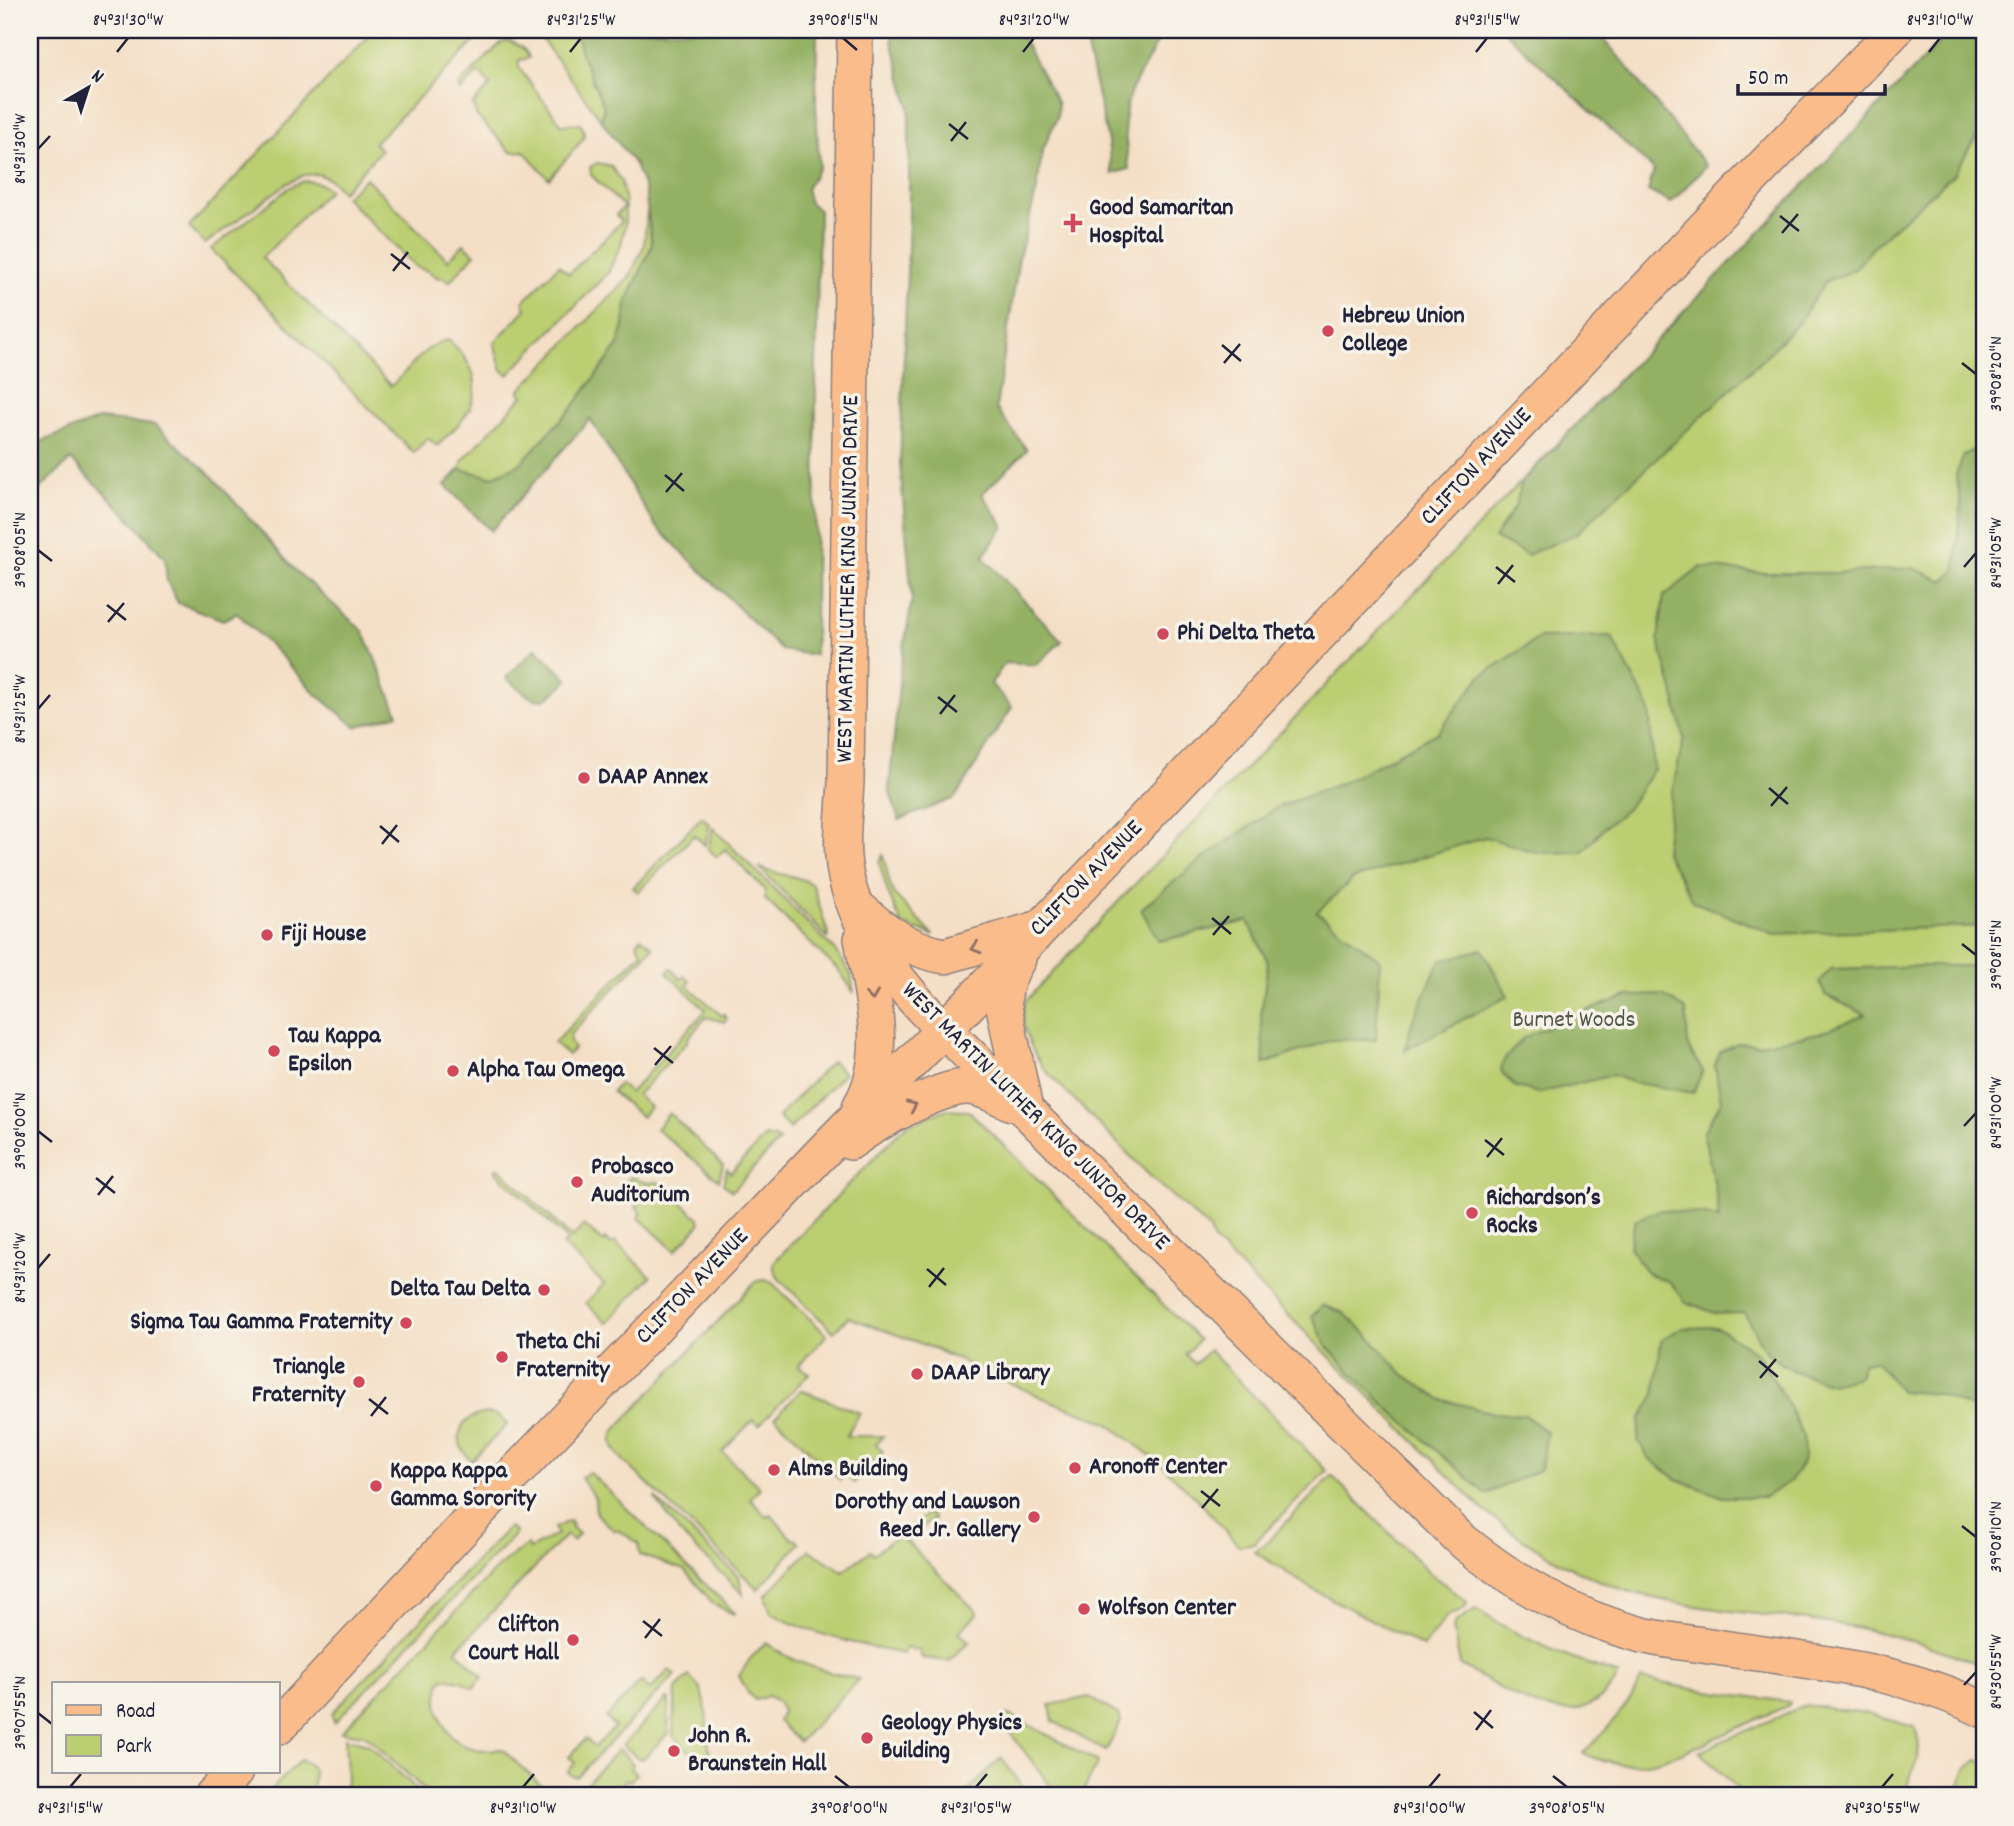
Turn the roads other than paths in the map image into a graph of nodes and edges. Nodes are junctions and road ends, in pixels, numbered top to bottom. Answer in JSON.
{"nodes":[{"id":1,"x":855,"y":30,"type":"edge"},
{"id":2,"x":1895,"y":30,"type":"edge"},
{"id":3,"x":855,"y":905,"type":"junction"},
{"id":4,"x":1041,"y":928,"type":"junction"},
{"id":5,"x":944,"y":1030,"type":"junction"},
{"id":6,"x":1025,"y":1109,"type":"junction"},
{"id":7,"x":852,"y":1121,"type":"junction"},
{"id":8,"x":793,"y":1183,"type":"junction"},
{"id":9,"x":1984,"y":1710,"type":"edge"},
{"id":10,"x":280,"y":1725,"type":"edge"},
{"id":11,"x":234,"y":1773,"type":"edge"},
{"id":12,"x":211,"y":1796,"type":"edge"}],
"edges":[{"from":1,"to":3,"type":"main road","name":"WEST MARTIN LUTHER KING JUNIOR DRIVE"},
{"from":2,"to":4,"type":"main road","name":"CLIFTON AVENUE"},
{"from":4,"to":3,"type":"main road","one_way":true},
{"from":3,"to":5,"type":"main road","name":"WEST MARTIN LUTHER KING JUNIOR DRIVE"},
{"from":3,"to":7,"type":"main road","one_way":true},
{"from":4,"to":5,"type":"main road","name":"CLIFTON AVENUE"},
{"from":4,"to":6,"type":"main road"},
{"from":5,"to":6,"type":"main road","name":"WEST MARTIN LUTHER KING JUNIOR DRIVE"},
{"from":5,"to":7,"type":"main road","name":"CLIFTON AVENUE"},
{"from":8,"to":6,"type":"main road","one_way":true},
{"from":6,"to":9,"type":"main road","name":"WEST MARTIN LUTHER KING JUNIOR DRIVE"},
{"from":7,"to":8,"type":"main road","name":"CLIFTON AVENUE"},
{"from":8,"to":10,"type":"main road","name":"CLIFTON AVENUE"},
{"from":11,"to":12,"type":"main road"}]}
